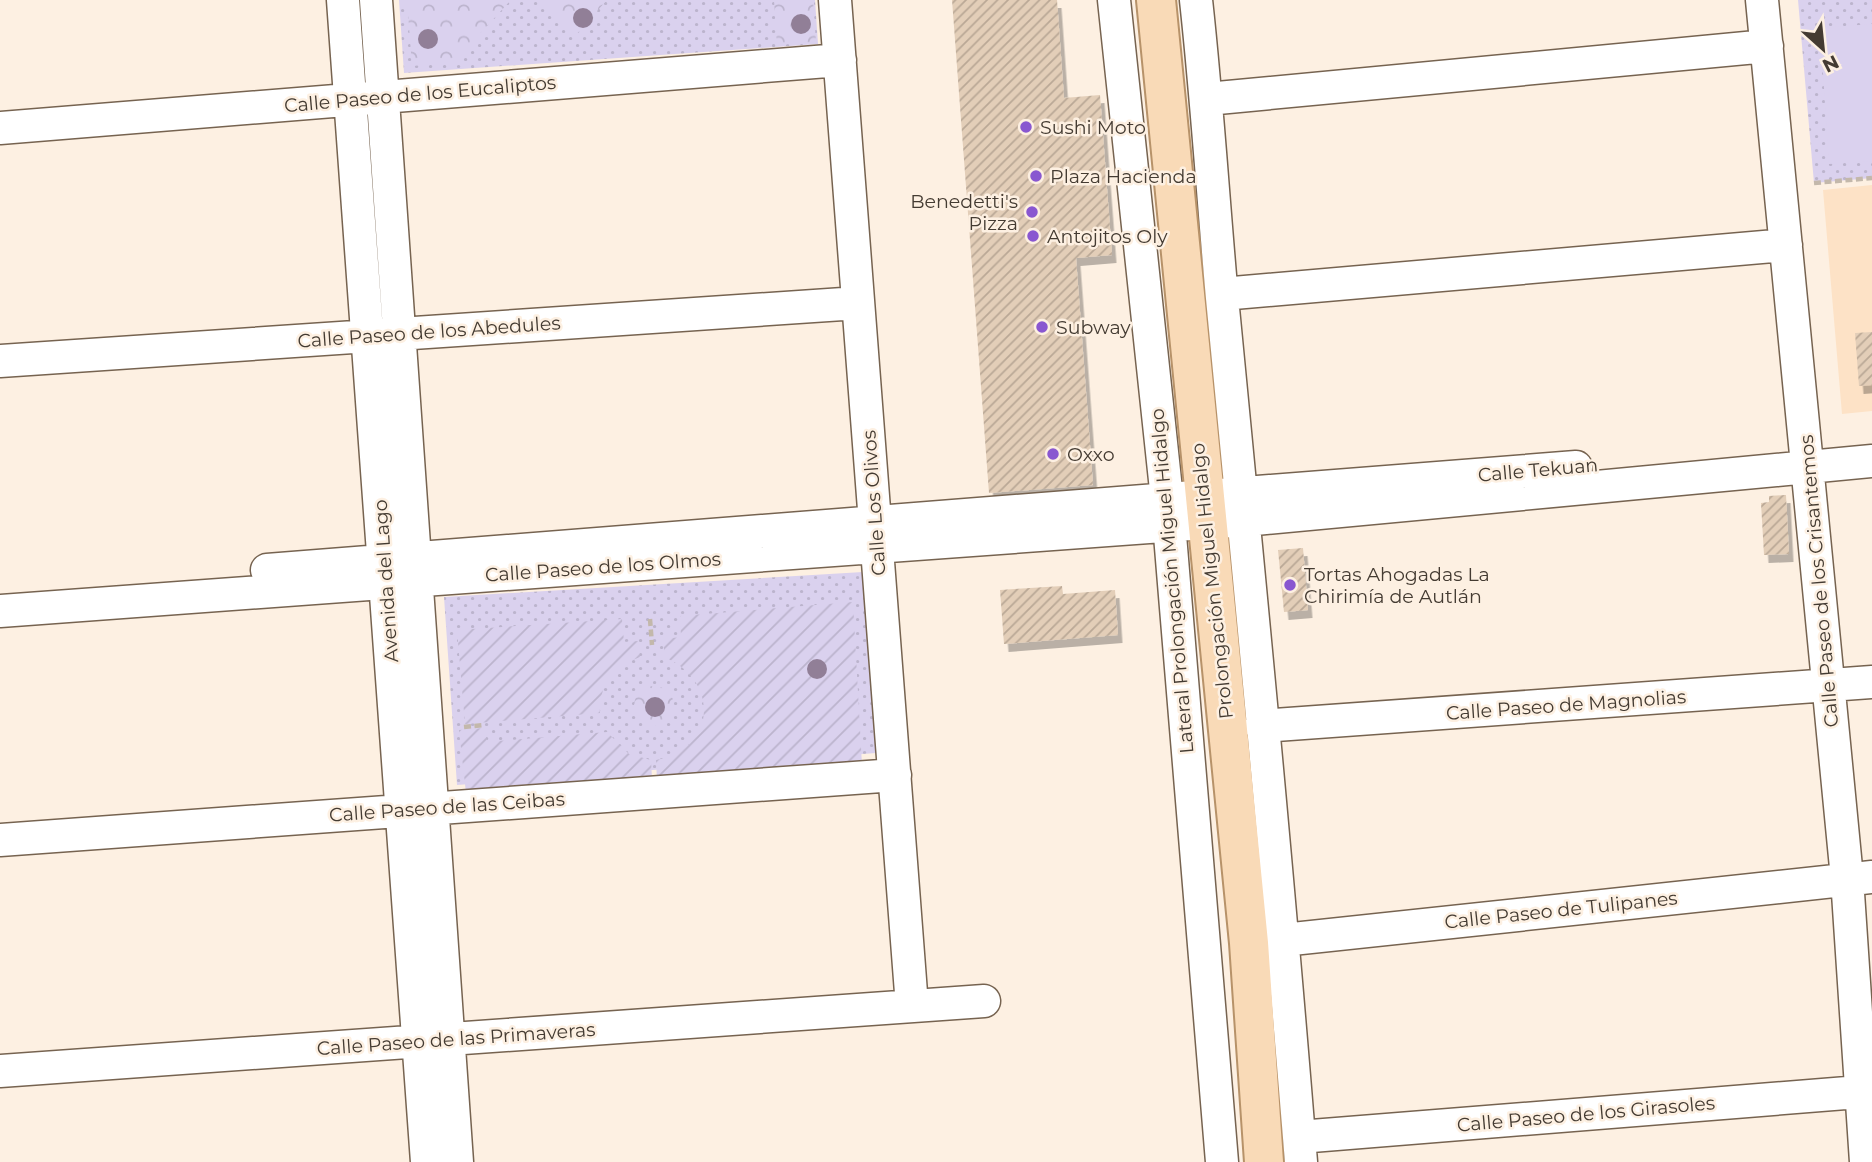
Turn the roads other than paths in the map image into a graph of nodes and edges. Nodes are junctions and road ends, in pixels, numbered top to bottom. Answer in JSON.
{"nodes":[{"id":1,"x":343,"y":0,"type":"edge"},
{"id":2,"x":376,"y":0,"type":"edge"},
{"id":3,"x":835,"y":0,"type":"edge"},
{"id":4,"x":1114,"y":0,"type":"edge"},
{"id":5,"x":1157,"y":0,"type":"edge"},
{"id":6,"x":1196,"y":0,"type":"edge"},
{"id":7,"x":1762,"y":0,"type":"edge"},
{"id":8,"x":1767,"y":46,"type":"junction"},
{"id":9,"x":840,"y":60,"type":"junction"},
{"id":10,"x":383,"y":96,"type":"junction"},
{"id":11,"x":350,"y":99,"type":"junction"},
{"id":12,"x":1207,"y":99,"type":"junction"},
{"id":13,"x":0,"y":128,"type":"edge"},
{"id":14,"x":1786,"y":245,"type":"junction"},
{"id":15,"x":1222,"y":294,"type":"junction"},
{"id":16,"x":858,"y":303,"type":"junction"},
{"id":17,"x":399,"y":334,"type":"junction"},
{"id":18,"x":368,"y":336,"type":"junction"},
{"id":19,"x":0,"y":361,"type":"edge"},
{"id":20,"x":1872,"y":443,"type":"edge"},
{"id":21,"x":1809,"y":457,"type":"junction"},
{"id":22,"x":1872,"y":461,"type":"edge"},
{"id":23,"x":1244,"y":507,"type":"junction"},
{"id":24,"x":1186,"y":511,"type":"junction"},
{"id":25,"x":876,"y":535,"type":"junction"},
{"id":26,"x":400,"y":571,"type":"junction"},
{"id":27,"x":0,"y":591,"type":"edge"},
{"id":28,"x":0,"y":611,"type":"edge"},
{"id":29,"x":1872,"y":682,"type":"edge"},
{"id":30,"x":1829,"y":687,"type":"junction"},
{"id":31,"x":1261,"y":726,"type":"junction"},
{"id":32,"x":895,"y":775,"type":"junction"},
{"id":33,"x":417,"y":809,"type":"junction"},
{"id":34,"x":0,"y":841,"type":"edge"},
{"id":35,"x":1860,"y":877,"type":"edge"},
{"id":36,"x":1267,"y":942,"type":"junction"},
{"id":37,"x":984,"y":1001,"type":"dead end"},
{"id":38,"x":912,"y":1006,"type":"junction"},
{"id":39,"x":434,"y":1040,"type":"junction"},
{"id":40,"x":0,"y":1071,"type":"edge"},
{"id":41,"x":1866,"y":1092,"type":"edge"},
{"id":42,"x":1300,"y":1149,"type":"edge"},
{"id":43,"x":427,"y":1162,"type":"edge"},
{"id":44,"x":457,"y":1162,"type":"edge"},
{"id":45,"x":1222,"y":1162,"type":"edge"},
{"id":46,"x":1264,"y":1162,"type":"edge"},
{"id":47,"x":1866,"y":1162,"type":"edge"}],
"edges":[{"from":1,"to":11,"type":"street","name":"Avenida del Lago"},
{"from":2,"to":10,"type":"street","name":"Avenida del Lago"},
{"from":3,"to":9,"type":"street","name":"Calle Los Olivos"},
{"from":4,"to":24,"type":"street","name":"Lateral Prolongación Miguel Hidalgo"},
{"from":5,"to":24,"type":"main road","name":"Prolongación Miguel Hidalgo"},
{"from":6,"to":12,"type":"street"},
{"from":7,"to":8,"type":"street","name":"Calle Paseo de los Crisantemos"},
{"from":8,"to":12,"type":"street"},
{"from":8,"to":14,"type":"street","name":"Calle Paseo de los Crisantemos"},
{"from":9,"to":10,"type":"street","name":"Calle Paseo de los Eucaliptos"},
{"from":9,"to":16,"type":"street","name":"Calle Los Olivos"},
{"from":10,"to":11,"type":"street","name":"Calle Paseo de los Eucaliptos"},
{"from":10,"to":17,"type":"street","name":"Avenida del Lago"},
{"from":11,"to":13,"type":"street","name":"Calle Paseo de los Eucaliptos"},
{"from":11,"to":18,"type":"street","name":"Avenida del Lago"},
{"from":12,"to":15,"type":"street"},
{"from":14,"to":15,"type":"street"},
{"from":14,"to":21,"type":"street","name":"Calle Paseo de los Crisantemos"},
{"from":15,"to":23,"type":"street"},
{"from":16,"to":17,"type":"street","name":"Calle Paseo de los Abedules"},
{"from":16,"to":25,"type":"street","name":"Calle Los Olivos"},
{"from":17,"to":18,"type":"street","name":"Calle Paseo de los Abedules"},
{"from":17,"to":26,"type":"street","name":"Avenida del Lago"},
{"from":18,"to":19,"type":"street","name":"Calle Paseo de los Abedules"},
{"from":18,"to":26,"type":"street","name":"Avenida del Lago"},
{"from":20,"to":21,"type":"street","name":"Calle Tekuan"},
{"from":21,"to":22,"type":"street","name":"Calle Tekuan"},
{"from":21,"to":23,"type":"street","name":"Calle Tekuan"},
{"from":21,"to":30,"type":"street","name":"Calle Paseo de los Crisantemos"},
{"from":23,"to":24,"type":"street","name":"Calle Tekuan"},
{"from":23,"to":31,"type":"street"},
{"from":24,"to":25,"type":"street","name":"Calle Paseo de los Olmos"},
{"from":24,"to":36,"type":"main road","name":"Prolongación Miguel Hidalgo"},
{"from":24,"to":45,"type":"street","name":"Lateral Prolongación Miguel Hidalgo"},
{"from":25,"to":26,"type":"street","name":"Calle Paseo de los Olmos"},
{"from":25,"to":32,"type":"street","name":"Calle Los Olivos"},
{"from":26,"to":27,"type":"street","name":"Calle Paseo de los Olmos"},
{"from":26,"to":28,"type":"street","name":"Calle Paseo de los Olmos"},
{"from":26,"to":33,"type":"street","name":"Avenida del Lago"},
{"from":29,"to":30,"type":"street","name":"Calle Paseo de Magnolias"},
{"from":30,"to":31,"type":"street","name":"Calle Paseo de Magnolias"},
{"from":30,"to":35,"type":"street","name":"Calle Paseo de los Crisantemos"},
{"from":31,"to":36,"type":"street"},
{"from":32,"to":33,"type":"street","name":"Calle Paseo de las Ceibas"},
{"from":32,"to":38,"type":"street","name":"Calle Los Olivos"},
{"from":33,"to":34,"type":"street","name":"Calle Paseo de las Ceibas"},
{"from":33,"to":39,"type":"street","name":"Avenida del Lago"},
{"from":35,"to":36,"type":"street","name":"Calle Paseo de Tulipanes"},
{"from":35,"to":41,"type":"street","name":"Calle Paseo de los Crisantemos"},
{"from":36,"to":42,"type":"street"},
{"from":36,"to":46,"type":"main road","name":"Prolongación Miguel Hidalgo"},
{"from":37,"to":38,"type":"street","name":"Calle Paseo de las Primaveras"},
{"from":38,"to":39,"type":"street","name":"Calle Paseo de las Primaveras"},
{"from":39,"to":40,"type":"street","name":"Calle Paseo de las Primaveras"},
{"from":39,"to":43,"type":"street","name":"Avenida del Lago"},
{"from":39,"to":44,"type":"street","name":"Avenida del Lago"},
{"from":41,"to":42,"type":"street","name":"Calle Paseo de los Girasoles"},
{"from":41,"to":47,"type":"street","name":"Calle Paseo de los Crisantemos"}]}
